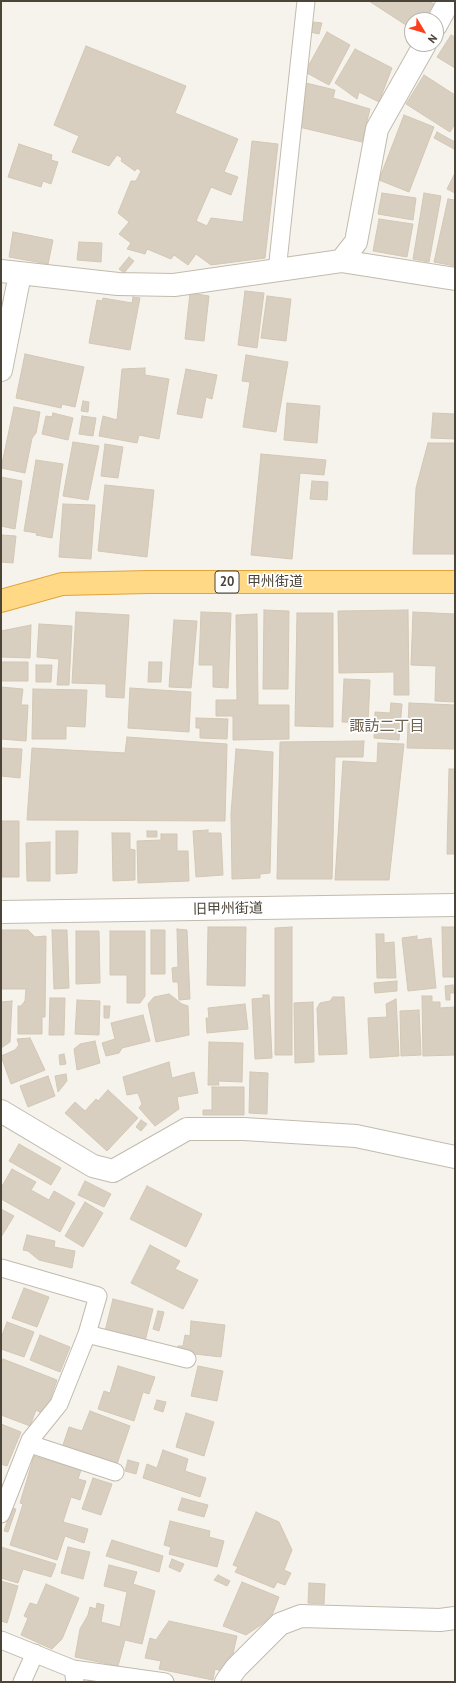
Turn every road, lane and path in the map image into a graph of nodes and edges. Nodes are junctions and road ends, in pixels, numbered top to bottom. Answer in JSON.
{"nodes":[{"id":1,"x":306,"y":1,"type":"edge"},
{"id":2,"x":449,"y":1,"type":"edge"},
{"id":3,"x":443,"y":12,"type":"edge"},
{"id":4,"x":420,"y":52,"type":"edge"},
{"id":5,"x":341,"y":261,"type":"junction"},
{"id":6,"x":11,"y":272,"type":"edge"},
{"id":7,"x":277,"y":272,"type":"junction"},
{"id":8,"x":455,"y":279,"type":"edge"},
{"id":9,"x":1,"y":370,"type":"edge"},
{"id":10,"x":455,"y":582,"type":"edge"},
{"id":11,"x":1,"y":601,"type":"edge"},
{"id":12,"x":455,"y":905,"type":"edge"},
{"id":13,"x":1,"y":912,"type":"edge"},
{"id":14,"x":1,"y":1111,"type":"edge"},
{"id":15,"x":455,"y":1157,"type":"edge"},
{"id":16,"x":1,"y":1268,"type":"edge"},
{"id":17,"x":87,"y":1334,"type":"junction"},
{"id":18,"x":188,"y":1358,"type":"dead end"},
{"id":19,"x":30,"y":1444,"type":"junction"},
{"id":20,"x":115,"y":1472,"type":"dead end"},
{"id":21,"x":1,"y":1514,"type":"edge"},
{"id":22,"x":455,"y":1618,"type":"edge"},
{"id":23,"x":1,"y":1640,"type":"edge"},
{"id":24,"x":35,"y":1653,"type":"junction"},
{"id":25,"x":74,"y":1675,"type":"edge"},
{"id":26,"x":22,"y":1682,"type":"edge"},
{"id":27,"x":165,"y":1682,"type":"edge"},
{"id":28,"x":226,"y":1682,"type":"edge"}],
"edges":[{"from":1,"to":7,"type":"lane"},
{"from":2,"to":3,"type":"street"},
{"from":4,"to":5,"type":"street"},
{"from":5,"to":7,"type":"street"},
{"from":5,"to":8,"type":"street"},
{"from":6,"to":7,"type":"street"},
{"from":6,"to":9,"type":"street"},
{"from":10,"to":11,"type":"highway","name":"甲州街道","number":"20"},
{"from":12,"to":13,"type":"street","name":"旧甲州街道"},
{"from":14,"to":15,"type":"street"},
{"from":16,"to":17,"type":"lane"},
{"from":17,"to":18,"type":"lane"},
{"from":17,"to":19,"type":"lane"},
{"from":19,"to":20,"type":"lane"},
{"from":19,"to":21,"type":"lane"},
{"from":22,"to":28,"type":"street"},
{"from":23,"to":24,"type":"lane"},
{"from":24,"to":25,"type":"lane"},
{"from":24,"to":26,"type":"lane"},
{"from":25,"to":27,"type":"lane"}]}
